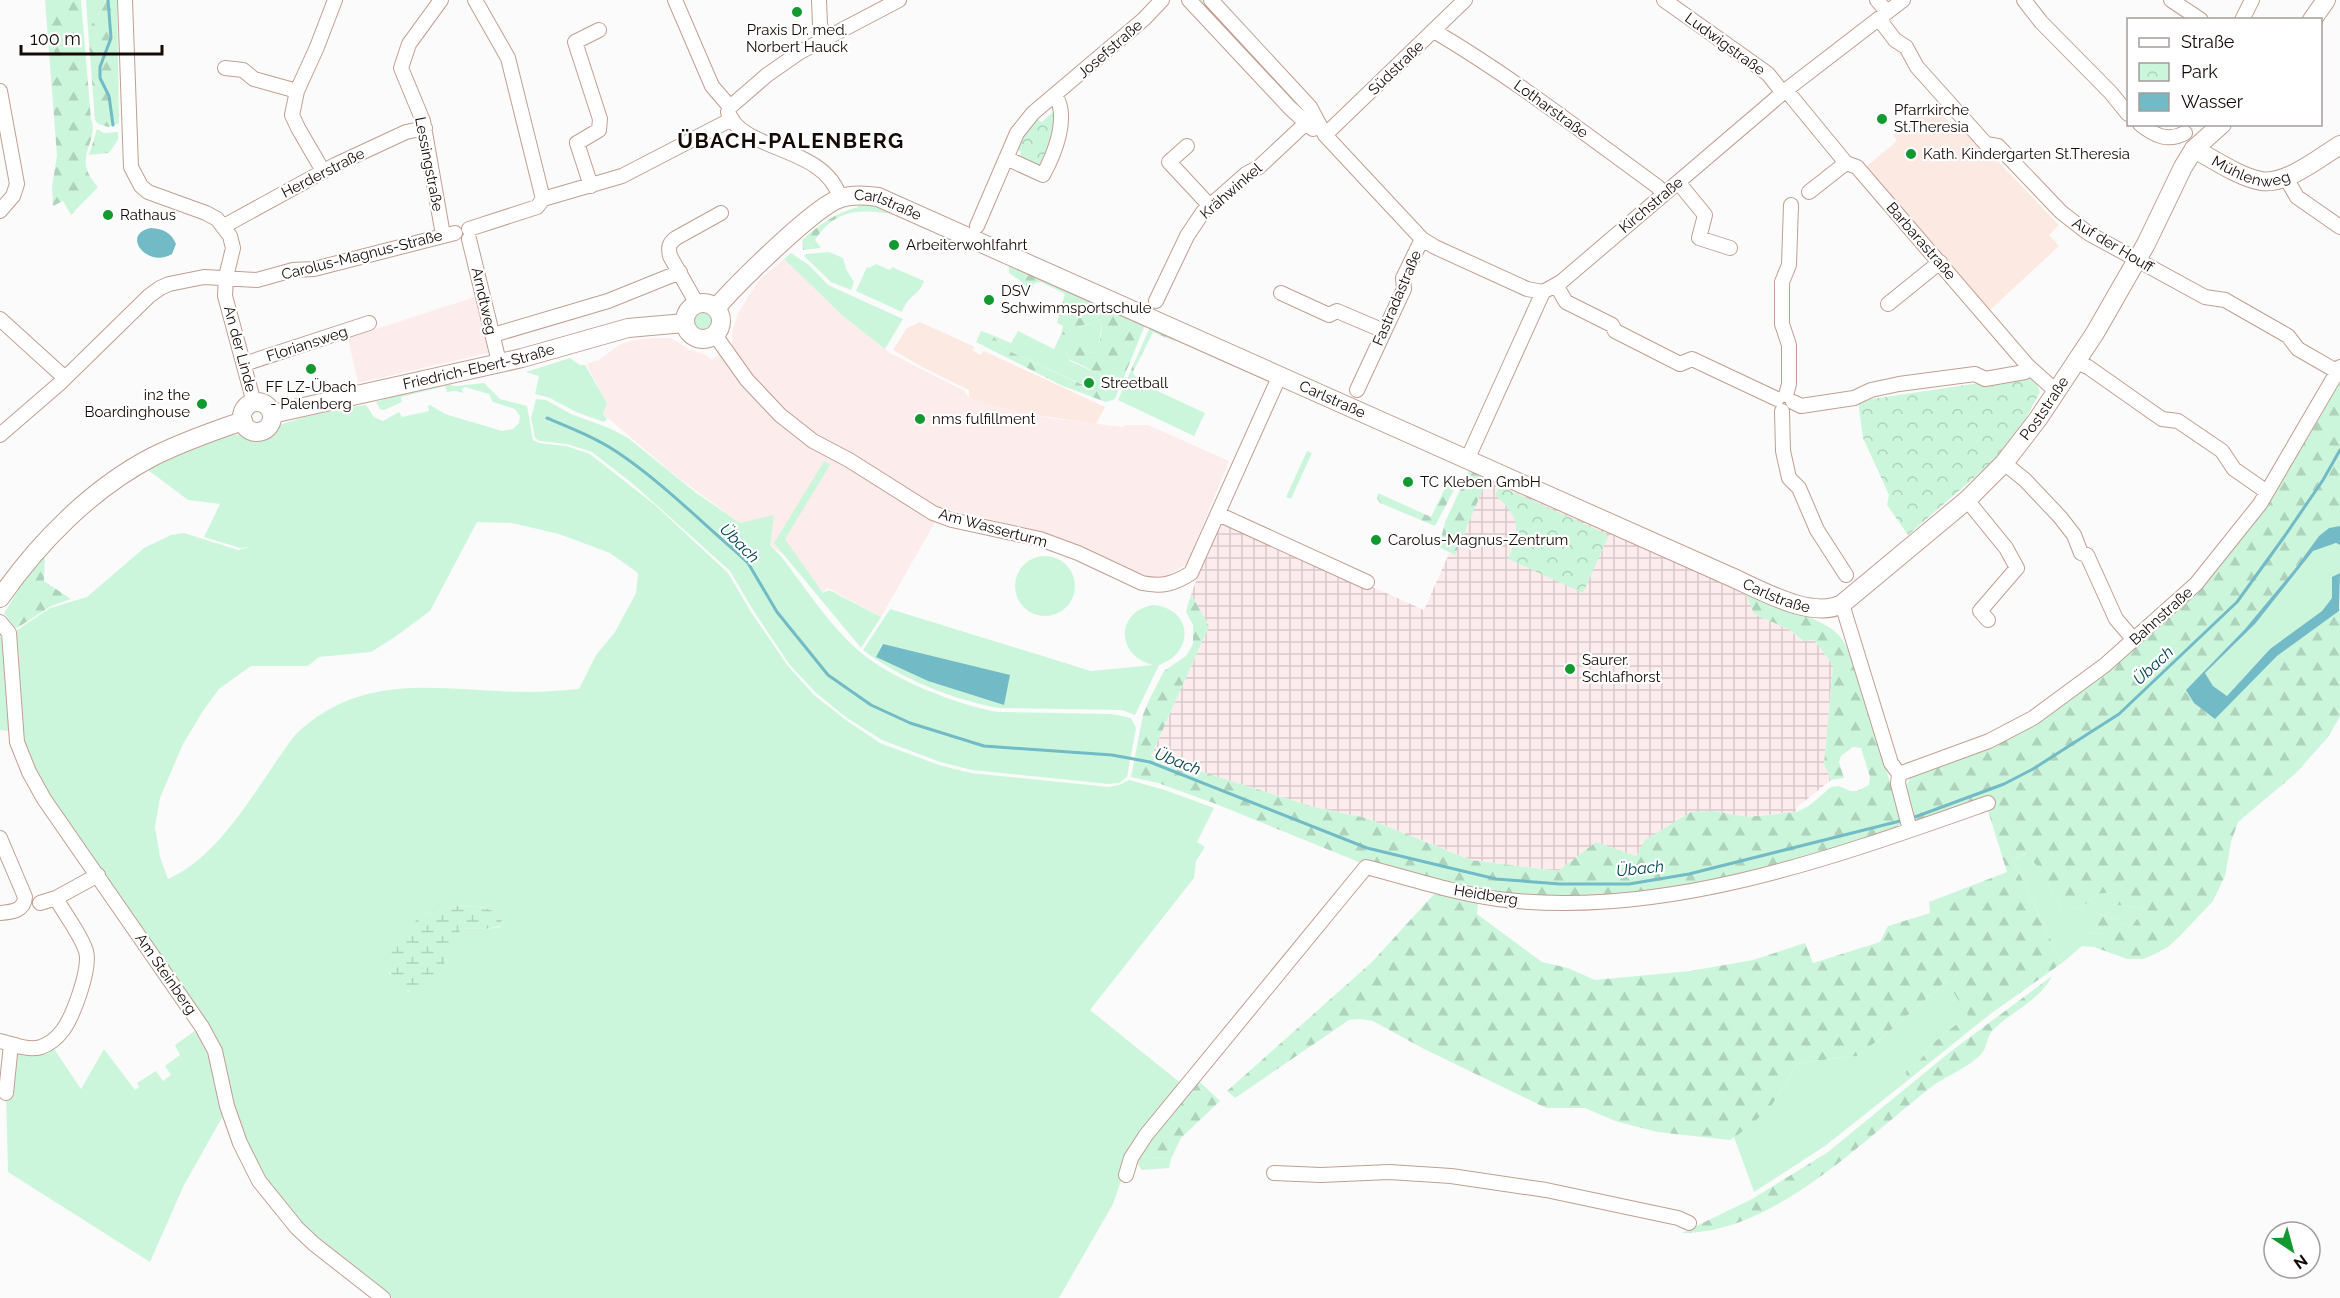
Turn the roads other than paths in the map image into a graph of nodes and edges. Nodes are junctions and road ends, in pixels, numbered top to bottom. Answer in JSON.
{"nodes":[{"id":1,"x":125,"y":0,"type":"edge"},
{"id":2,"x":335,"y":0,"type":"edge"},
{"id":3,"x":441,"y":0,"type":"edge"},
{"id":4,"x":475,"y":0,"type":"edge"},
{"id":5,"x":675,"y":0,"type":"edge"},
{"id":6,"x":819,"y":0,"type":"edge"},
{"id":7,"x":899,"y":0,"type":"edge"},
{"id":8,"x":1162,"y":0,"type":"edge"},
{"id":9,"x":1189,"y":0,"type":"edge"},
{"id":10,"x":1211,"y":0,"type":"edge"},
{"id":11,"x":1465,"y":0,"type":"edge"},
{"id":12,"x":1664,"y":0,"type":"edge"},
{"id":13,"x":1876,"y":0,"type":"edge"},
{"id":14,"x":1903,"y":0,"type":"edge"},
{"id":15,"x":2024,"y":0,"type":"edge"},
{"id":16,"x":2171,"y":0,"type":"edge"},
{"id":17,"x":2252,"y":0,"type":"edge"},
{"id":18,"x":2325,"y":1,"type":"edge"},
{"id":19,"x":1883,"y":16,"type":"junction"},
{"id":20,"x":2198,"y":18,"type":"edge"},
{"id":21,"x":2243,"y":18,"type":"edge"},
{"id":22,"x":2313,"y":18,"type":"edge"},
{"id":23,"x":599,"y":30,"type":"dead end"},
{"id":24,"x":1434,"y":31,"type":"junction"},
{"id":25,"x":826,"y":38,"type":"junction"},
{"id":26,"x":225,"y":68,"type":"dead end"},
{"id":27,"x":0,"y":91,"type":"edge"},
{"id":28,"x":297,"y":91,"type":"junction"},
{"id":29,"x":1785,"y":92,"type":"junction"},
{"id":30,"x":1055,"y":95,"type":"junction"},
{"id":31,"x":731,"y":113,"type":"junction"},
{"id":32,"x":2127,"y":113,"type":"edge"},
{"id":33,"x":1305,"y":124,"type":"junction"},
{"id":34,"x":2143,"y":126,"type":"edge"},
{"id":35,"x":2220,"y":126,"type":"edge"},
{"id":36,"x":425,"y":128,"type":"junction"},
{"id":37,"x":2186,"y":129,"type":"edge"},
{"id":38,"x":1325,"y":135,"type":"junction"},
{"id":39,"x":2340,"y":145,"type":"edge"},
{"id":40,"x":1187,"y":146,"type":"dead end"},
{"id":41,"x":2194,"y":149,"type":"junction"},
{"id":42,"x":1006,"y":158,"type":"junction"},
{"id":43,"x":1846,"y":163,"type":"junction"},
{"id":44,"x":323,"y":171,"type":"junction"},
{"id":45,"x":2286,"y":178,"type":"junction"},
{"id":46,"x":1678,"y":182,"type":"junction"},
{"id":47,"x":591,"y":186,"type":"junction"},
{"id":48,"x":1809,"y":192,"type":"dead end"},
{"id":49,"x":1663,"y":194,"type":"junction"},
{"id":50,"x":840,"y":198,"type":"junction"},
{"id":51,"x":543,"y":199,"type":"junction"},
{"id":52,"x":1210,"y":206,"type":"junction"},
{"id":53,"x":1791,"y":206,"type":"dead end"},
{"id":54,"x":0,"y":211,"type":"edge"},
{"id":55,"x":721,"y":213,"type":"dead end"},
{"id":56,"x":224,"y":226,"type":"junction"},
{"id":57,"x":977,"y":226,"type":"dead end"},
{"id":58,"x":2340,"y":227,"type":"edge"},
{"id":59,"x":449,"y":234,"type":"junction"},
{"id":60,"x":469,"y":234,"type":"junction"},
{"id":61,"x":1422,"y":239,"type":"junction"},
{"id":62,"x":1730,"y":248,"type":"dead end"},
{"id":63,"x":2138,"y":260,"type":"junction"},
{"id":64,"x":1940,"y":262,"type":"junction"},
{"id":65,"x":680,"y":272,"type":"junction"},
{"id":66,"x":226,"y":277,"type":"junction"},
{"id":67,"x":1550,"y":289,"type":"junction"},
{"id":68,"x":1281,"y":293,"type":"dead end"},
{"id":69,"x":1156,"y":301,"type":"dead end"},
{"id":70,"x":697,"y":303,"type":"junction"},
{"id":71,"x":1888,"y":304,"type":"dead end"},
{"id":72,"x":716,"y":308,"type":"junction"},
{"id":73,"x":0,"y":319,"type":"edge"},
{"id":74,"x":369,"y":323,"type":"dead end"},
{"id":75,"x":685,"y":323,"type":"junction"},
{"id":76,"x":1384,"y":331,"type":"junction"},
{"id":77,"x":493,"y":335,"type":"junction"},
{"id":78,"x":715,"y":335,"type":"junction"},
{"id":79,"x":499,"y":362,"type":"junction"},
{"id":80,"x":2076,"y":362,"type":"junction"},
{"id":81,"x":244,"y":364,"type":"junction"},
{"id":82,"x":2030,"y":369,"type":"junction"},
{"id":83,"x":2339,"y":370,"type":"edge"},
{"id":84,"x":1280,"y":375,"type":"junction"},
{"id":85,"x":65,"y":378,"type":"junction"},
{"id":86,"x":1357,"y":390,"type":"dead end"},
{"id":87,"x":2057,"y":392,"type":"junction"},
{"id":88,"x":1785,"y":402,"type":"junction"},
{"id":89,"x":254,"y":403,"type":"junction"},
{"id":90,"x":272,"y":414,"type":"junction"},
{"id":91,"x":243,"y":421,"type":"junction"},
{"id":92,"x":0,"y":435,"type":"edge"},
{"id":93,"x":1467,"y":460,"type":"junction"},
{"id":94,"x":2004,"y":463,"type":"junction"},
{"id":95,"x":2267,"y":492,"type":"junction"},
{"id":96,"x":1967,"y":500,"type":"junction"},
{"id":97,"x":1218,"y":514,"type":"junction"},
{"id":98,"x":1846,"y":575,"type":"dead end"},
{"id":99,"x":1367,"y":582,"type":"dead end"},
{"id":100,"x":0,"y":598,"type":"edge"},
{"id":101,"x":1833,"y":606,"type":"junction"},
{"id":102,"x":1988,"y":620,"type":"dead end"},
{"id":103,"x":0,"y":622,"type":"edge"},
{"id":104,"x":2134,"y":640,"type":"junction"},
{"id":105,"x":1899,"y":774,"type":"junction"},
{"id":106,"x":1988,"y":803,"type":"dead end"},
{"id":107,"x":1907,"y":817,"type":"junction"},
{"id":108,"x":0,"y":838,"type":"edge"},
{"id":109,"x":98,"y":875,"type":"junction"},
{"id":110,"x":56,"y":898,"type":"junction"},
{"id":111,"x":40,"y":903,"type":"dead end"},
{"id":112,"x":0,"y":914,"type":"edge"},
{"id":113,"x":5,"y":1042,"type":"edge"},
{"id":114,"x":6,"y":1093,"type":"dead end"},
{"id":115,"x":1274,"y":1173,"type":"dead end"},
{"id":116,"x":1126,"y":1175,"type":"dead end"},
{"id":117,"x":1689,"y":1223,"type":"dead end"},
{"id":118,"x":383,"y":1298,"type":"edge"}],
"edges":[{"from":1,"to":56,"type":"street"},
{"from":2,"to":28,"type":"street"},
{"from":3,"to":36,"type":"street","name":"Lessingstraße"},
{"from":4,"to":51,"type":"street"},
{"from":5,"to":31,"type":"street"},
{"from":6,"to":25,"type":"street"},
{"from":7,"to":25,"type":"street","name":"Carolus-Magnus-Straße"},
{"from":8,"to":30,"type":"street","name":"Josefstraße"},
{"from":9,"to":33,"type":"street"},
{"from":10,"to":38,"type":"street"},
{"from":11,"to":24,"type":"street","name":"Südstraße"},
{"from":12,"to":29,"type":"street","name":"Ludwigstraße"},
{"from":13,"to":19,"type":"street","name":"Auf der Houff"},
{"from":14,"to":19,"type":"street","name":"Kirchstraße"},
{"from":15,"to":32,"type":"street"},
{"from":16,"to":20,"type":"street"},
{"from":17,"to":21,"type":"street"},
{"from":18,"to":22,"type":"main road"},
{"from":19,"to":29,"type":"street","name":"Kirchstraße"},
{"from":19,"to":63,"type":"street","name":"Auf der Houff"},
{"from":23,"to":47,"type":"street"},
{"from":24,"to":38,"type":"street","name":"Südstraße"},
{"from":24,"to":49,"type":"street","name":"Lotharstraße"},
{"from":25,"to":31,"type":"street","name":"Carolus-Magnus-Straße"},
{"from":26,"to":28,"type":"street"},
{"from":27,"to":54,"type":"street"},
{"from":28,"to":44,"type":"street"},
{"from":29,"to":43,"type":"street","name":"Barbarastraße"},
{"from":29,"to":46,"type":"street","name":"Kirchstraße"},
{"from":30,"to":42,"type":"street","name":"Josefstraße"},
{"from":30,"to":42,"type":"street"},
{"from":31,"to":47,"type":"street","name":"Carolus-Magnus-Straße"},
{"from":31,"to":50,"type":"street"},
{"from":33,"to":38,"type":"street"},
{"from":33,"to":52,"type":"street","name":"Krähwinkel"},
{"from":34,"to":37,"type":"street"},
{"from":35,"to":41,"type":"main road","name":"Poststraße"},
{"from":36,"to":44,"type":"street","name":"Herderstraße"},
{"from":36,"to":59,"type":"street","name":"Lessingstraße"},
{"from":37,"to":41,"type":"street"},
{"from":38,"to":61,"type":"street"},
{"from":39,"to":45,"type":"main road","name":"Mühlenweg"},
{"from":40,"to":52,"type":"street"},
{"from":41,"to":45,"type":"main road","name":"Mühlenweg"},
{"from":41,"to":63,"type":"main road","name":"Poststraße"},
{"from":42,"to":57,"type":"street","name":"Josefstraße"},
{"from":43,"to":48,"type":"street"},
{"from":43,"to":64,"type":"street","name":"Barbarastraße"},
{"from":44,"to":56,"type":"street","name":"Herderstraße"},
{"from":45,"to":58,"type":"street"},
{"from":46,"to":49,"type":"street","name":"Kirchstraße"},
{"from":46,"to":62,"type":"street"},
{"from":47,"to":51,"type":"street","name":"Carolus-Magnus-Straße"},
{"from":49,"to":67,"type":"street","name":"Kirchstraße"},
{"from":50,"to":72,"type":"main road"},
{"from":50,"to":84,"type":"main road","name":"Carlstraße"},
{"from":51,"to":60,"type":"street","name":"Carolus-Magnus-Straße"},
{"from":52,"to":69,"type":"street","name":"Krähwinkel"},
{"from":53,"to":88,"type":"street"},
{"from":55,"to":65,"type":"street"},
{"from":56,"to":66,"type":"street","name":"An der Linde"},
{"from":59,"to":60,"type":"street","name":"Carolus-Magnus-Straße"},
{"from":59,"to":66,"type":"street","name":"Carolus-Magnus-Straße"},
{"from":60,"to":77,"type":"street","name":"Arndtweg"},
{"from":61,"to":67,"type":"street"},
{"from":61,"to":76,"type":"street","name":"Fastradastraße"},
{"from":63,"to":80,"type":"main road","name":"Poststraße"},
{"from":63,"to":83,"type":"street","name":"Auf der Houff"},
{"from":64,"to":71,"type":"street"},
{"from":64,"to":82,"type":"street","name":"Barbarastraße"},
{"from":65,"to":70,"type":"street"},
{"from":65,"to":77,"type":"street","name":"Friedrich-Ebert-Straße"},
{"from":66,"to":81,"type":"street","name":"An der Linde"},
{"from":66,"to":85,"type":"street","name":"Carolus-Magnus-Straße"},
{"from":67,"to":88,"type":"street"},
{"from":67,"to":93,"type":"street","name":"Kirchstraße"},
{"from":68,"to":76,"type":"street"},
{"from":70,"to":72,"type":"main road"},
{"from":70,"to":75,"type":"main road"},
{"from":72,"to":78,"type":"main road"},
{"from":73,"to":85,"type":"street"},
{"from":74,"to":81,"type":"street","name":"Floriansweg"},
{"from":75,"to":78,"type":"main road"},
{"from":75,"to":79,"type":"main road","name":"Friedrich-Ebert-Straße"},
{"from":76,"to":86,"type":"street","name":"Fastradastraße"},
{"from":77,"to":79,"type":"street","name":"Arndtweg"},
{"from":78,"to":97,"type":"street","name":"Am Wasserturm"},
{"from":79,"to":90,"type":"main road","name":"Friedrich-Ebert-Straße"},
{"from":80,"to":87,"type":"main road","name":"Poststraße"},
{"from":80,"to":95,"type":"street"},
{"from":81,"to":89,"type":"street","name":"An der Linde"},
{"from":82,"to":87,"type":"street","name":"Barbarastraße"},
{"from":82,"to":88,"type":"street"},
{"from":83,"to":95,"type":"street","name":"Bahnstraße"},
{"from":84,"to":93,"type":"main road","name":"Carlstraße"},
{"from":84,"to":97,"type":"street","name":"Am Wasserturm"},
{"from":85,"to":92,"type":"street","name":"Carolus-Magnus-Straße"},
{"from":87,"to":94,"type":"main road","name":"Poststraße"},
{"from":88,"to":98,"type":"street"},
{"from":89,"to":90,"type":"main road"},
{"from":89,"to":91,"type":"main road"},
{"from":90,"to":91,"type":"main road","name":"Friedrich-Ebert-Straße"},
{"from":91,"to":100,"type":"main road"},
{"from":93,"to":101,"type":"main road","name":"Carlstraße"},
{"from":94,"to":96,"type":"main road","name":"Poststraße"},
{"from":94,"to":104,"type":"street"},
{"from":95,"to":104,"type":"street","name":"Bahnstraße"},
{"from":96,"to":101,"type":"main road","name":"Poststraße"},
{"from":96,"to":102,"type":"street"},
{"from":97,"to":99,"type":"street"},
{"from":101,"to":105,"type":"street"},
{"from":103,"to":109,"type":"street","name":"Am Steinberg"},
{"from":104,"to":105,"type":"street","name":"Bahnstraße"},
{"from":105,"to":107,"type":"street"},
{"from":106,"to":107,"type":"street","name":"Heidberg"},
{"from":107,"to":116,"type":"street","name":"Heidberg"},
{"from":108,"to":112,"type":"street"},
{"from":109,"to":110,"type":"street"},
{"from":109,"to":118,"type":"street","name":"Am Steinberg"},
{"from":110,"to":111,"type":"street"},
{"from":110,"to":113,"type":"street"},
{"from":113,"to":114,"type":"street"},
{"from":115,"to":117,"type":"street"}]}
